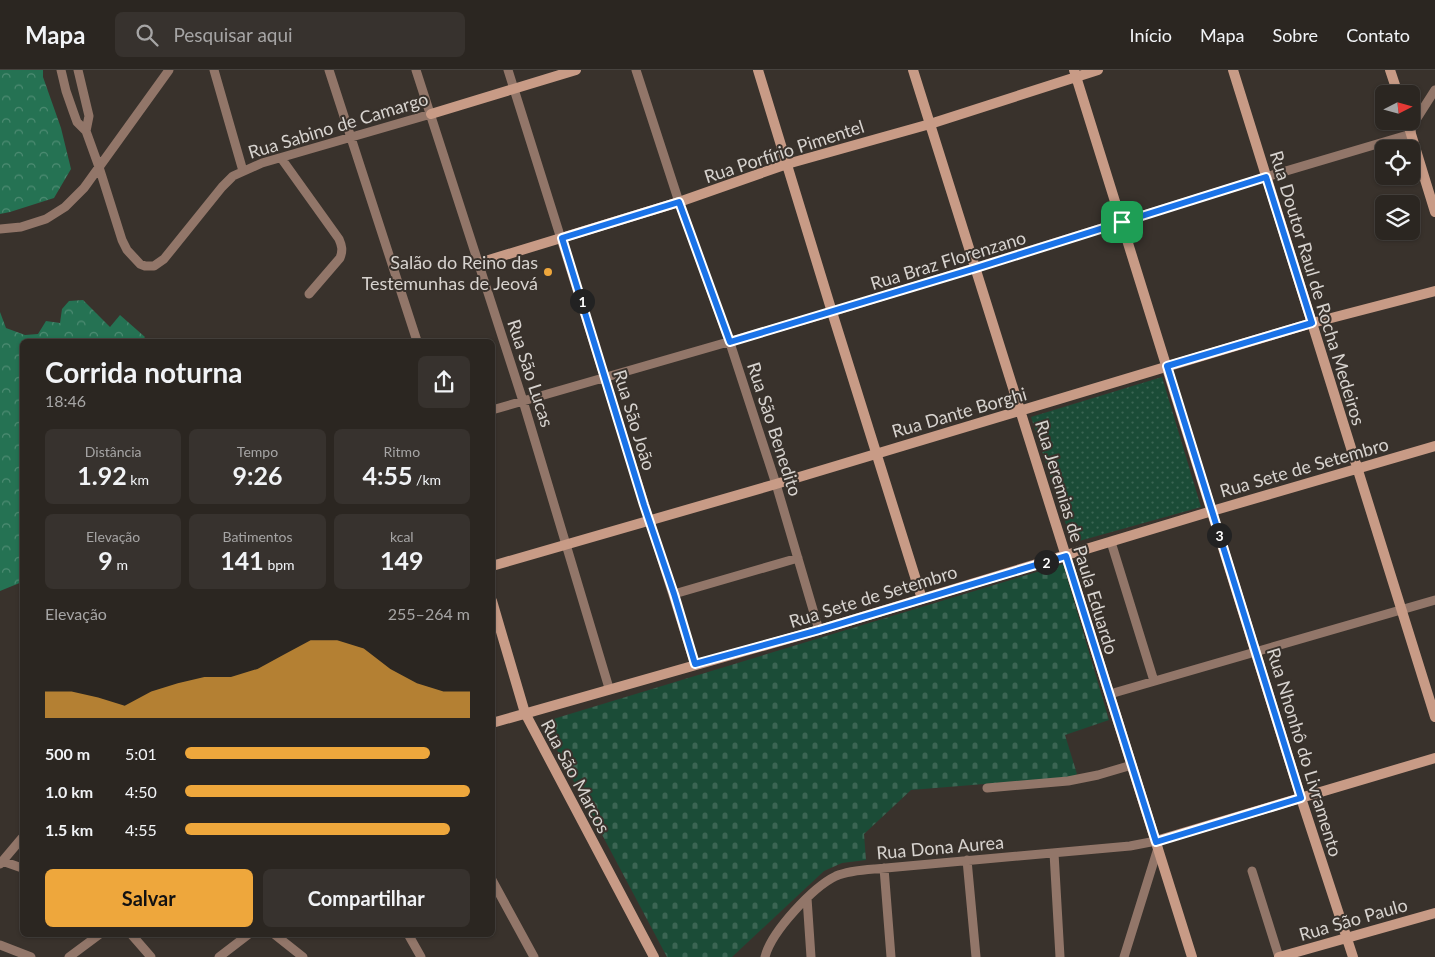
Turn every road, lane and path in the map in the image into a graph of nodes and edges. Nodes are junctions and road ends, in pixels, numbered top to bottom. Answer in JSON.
{"nodes":[{"id":1,"x":61,"y":70,"type":"edge"},
{"id":2,"x":78,"y":70,"type":"edge"},
{"id":3,"x":169,"y":70,"type":"edge"},
{"id":4,"x":214,"y":70,"type":"edge"},
{"id":5,"x":329,"y":70,"type":"edge"},
{"id":6,"x":416,"y":70,"type":"edge"},
{"id":7,"x":508,"y":70,"type":"edge"},
{"id":8,"x":576,"y":70,"type":"edge"},
{"id":9,"x":636,"y":70,"type":"edge"},
{"id":10,"x":758,"y":70,"type":"edge"},
{"id":11,"x":913,"y":70,"type":"edge"},
{"id":12,"x":1098,"y":70,"type":"edge"},
{"id":13,"x":1233,"y":70,"type":"edge"},
{"id":14,"x":1390,"y":70,"type":"edge"},
{"id":15,"x":1075,"y":73,"type":"edge"},
{"id":16,"x":1395,"y":85,"type":"edge"},
{"id":17,"x":514,"y":89,"type":"junction"},
{"id":18,"x":1435,"y":90,"type":"edge"},
{"id":19,"x":431,"y":114,"type":"junction"},
{"id":20,"x":930,"y":124,"type":"junction"},
{"id":21,"x":1409,"y":130,"type":"edge"},
{"id":22,"x":86,"y":131,"type":"junction"},
{"id":23,"x":1411,"y":134,"type":"junction"},
{"id":24,"x":351,"y":138,"type":"junction"},
{"id":25,"x":281,"y":158,"type":"junction"},
{"id":26,"x":787,"y":164,"type":"junction"},
{"id":27,"x":99,"y":167,"type":"junction"},
{"id":28,"x":243,"y":170,"type":"junction"},
{"id":29,"x":1266,"y":177,"type":"junction"},
{"id":30,"x":679,"y":202,"type":"junction"},
{"id":31,"x":1435,"y":212,"type":"edge"},
{"id":32,"x":1122,"y":222,"type":"junction"},
{"id":33,"x":0,"y":229,"type":"edge"},
{"id":34,"x":562,"y":238,"type":"junction"},
{"id":35,"x":479,"y":263,"type":"junction"},
{"id":36,"x":976,"y":268,"type":"junction"},
{"id":37,"x":1435,"y":291,"type":"edge"},
{"id":38,"x":309,"y":294,"type":"dead end"},
{"id":39,"x":832,"y":312,"type":"junction"},
{"id":40,"x":1312,"y":323,"type":"junction"},
{"id":41,"x":416,"y":339,"type":"edge"},
{"id":42,"x":730,"y":342,"type":"junction"},
{"id":43,"x":1167,"y":366,"type":"junction"},
{"id":44,"x":606,"y":378,"type":"junction"},
{"id":45,"x":523,"y":401,"type":"junction"},
{"id":46,"x":495,"y":409,"type":"edge"},
{"id":47,"x":1021,"y":411,"type":"junction"},
{"id":48,"x":1435,"y":446,"type":"edge"},
{"id":49,"x":877,"y":453,"type":"junction"},
{"id":50,"x":1358,"y":468,"type":"junction"},
{"id":51,"x":776,"y":484,"type":"junction"},
{"id":52,"x":1212,"y":511,"type":"junction"},
{"id":53,"x":649,"y":521,"type":"junction"},
{"id":54,"x":1110,"y":542,"type":"junction"},
{"id":55,"x":567,"y":545,"type":"junction"},
{"id":56,"x":1066,"y":556,"type":"junction"},
{"id":57,"x":798,"y":558,"type":"junction"},
{"id":58,"x":495,"y":565,"type":"edge"},
{"id":59,"x":674,"y":594,"type":"junction"},
{"id":60,"x":922,"y":598,"type":"junction"},
{"id":61,"x":1435,"y":600,"type":"edge"},
{"id":62,"x":1402,"y":609,"type":"junction"},
{"id":63,"x":495,"y":612,"type":"edge"},
{"id":64,"x":819,"y":630,"type":"junction"},
{"id":65,"x":1256,"y":652,"type":"junction"},
{"id":66,"x":695,"y":664,"type":"junction"},
{"id":67,"x":1154,"y":681,"type":"junction"},
{"id":68,"x":609,"y":688,"type":"junction"},
{"id":69,"x":1110,"y":694,"type":"junction"},
{"id":70,"x":524,"y":713,"type":"junction"},
{"id":71,"x":1435,"y":717,"type":"edge"},
{"id":72,"x":495,"y":722,"type":"edge"},
{"id":73,"x":1435,"y":758,"type":"edge"},
{"id":74,"x":1132,"y":765,"type":"junction"},
{"id":75,"x":987,"y":788,"type":"dead end"},
{"id":76,"x":1301,"y":798,"type":"junction"},
{"id":77,"x":20,"y":840,"type":"edge"},
{"id":78,"x":1157,"y":845,"type":"junction"},
{"id":79,"x":1054,"y":853,"type":"junction"},
{"id":80,"x":966,"y":860,"type":"junction"},
{"id":81,"x":1,"y":862,"type":"edge"},
{"id":82,"x":20,"y":867,"type":"edge"},
{"id":83,"x":884,"y":868,"type":"junction"},
{"id":84,"x":1252,"y":871,"type":"dead end"},
{"id":85,"x":495,"y":886,"type":"edge"},
{"id":86,"x":807,"y":898,"type":"junction"},
{"id":87,"x":1435,"y":913,"type":"edge"},
{"id":88,"x":96,"y":937,"type":"edge"},
{"id":89,"x":134,"y":937,"type":"edge"},
{"id":90,"x":245,"y":937,"type":"edge"},
{"id":91,"x":278,"y":937,"type":"edge"},
{"id":92,"x":410,"y":937,"type":"edge"},
{"id":93,"x":1347,"y":937,"type":"junction"},
{"id":94,"x":0,"y":945,"type":"edge"},
{"id":95,"x":31,"y":957,"type":"edge"},
{"id":96,"x":69,"y":957,"type":"edge"},
{"id":97,"x":151,"y":957,"type":"edge"},
{"id":98,"x":218,"y":957,"type":"edge"},
{"id":99,"x":303,"y":957,"type":"edge"},
{"id":100,"x":421,"y":957,"type":"edge"},
{"id":101,"x":534,"y":957,"type":"edge"},
{"id":102,"x":654,"y":957,"type":"edge"},
{"id":103,"x":766,"y":957,"type":"edge"},
{"id":104,"x":811,"y":957,"type":"edge"},
{"id":105,"x":891,"y":957,"type":"edge"},
{"id":106,"x":976,"y":957,"type":"edge"},
{"id":107,"x":1060,"y":957,"type":"edge"},
{"id":108,"x":1124,"y":957,"type":"edge"},
{"id":109,"x":1192,"y":957,"type":"edge"},
{"id":110,"x":1279,"y":957,"type":"edge"},
{"id":111,"x":1353,"y":957,"type":"edge"}],
"edges":[{"from":1,"to":22,"type":"street"},
{"from":2,"to":22,"type":"street"},
{"from":3,"to":27,"type":"street"},
{"from":4,"to":28,"type":"street"},
{"from":5,"to":24,"type":"street"},
{"from":6,"to":19,"type":"street","name":"Rua São Lucas"},
{"from":7,"to":17,"type":"street","name":"Rua São João"},
{"from":8,"to":17,"type":"street","name":"Rua Sabino de Camargo"},
{"from":9,"to":30,"type":"street","name":"Rua São Benedito"},
{"from":10,"to":26,"type":"street"},
{"from":11,"to":20,"type":"street","name":"Rua Jeremias de Paula Eduardo"},
{"from":12,"to":15,"type":"street","name":"Rua Porfírio Pimentel"},
{"from":13,"to":29,"type":"street","name":"Rua Doutor Raul de Rocha Medeiros"},
{"from":14,"to":16,"type":"street"},
{"from":15,"to":20,"type":"street","name":"Rua Porfírio Pimentel"},
{"from":15,"to":32,"type":"street","name":"Rua Nhonhô do Livramento"},
{"from":17,"to":19,"type":"street","name":"Rua Sabino de Camargo"},
{"from":17,"to":34,"type":"street","name":"Rua São João"},
{"from":18,"to":23,"type":"street"},
{"from":19,"to":24,"type":"street","name":"Rua Sabino de Camargo"},
{"from":19,"to":35,"type":"street","name":"Rua São Lucas"},
{"from":20,"to":26,"type":"street","name":"Rua Porfírio Pimentel"},
{"from":20,"to":36,"type":"street","name":"Rua Jeremias de Paula Eduardo"},
{"from":21,"to":23,"type":"street"},
{"from":22,"to":27,"type":"street"},
{"from":23,"to":29,"type":"street","name":"Rua Braz Florenzano"},
{"from":23,"to":31,"type":"street"},
{"from":24,"to":25,"type":"street","name":"Rua Sabino de Camargo"},
{"from":24,"to":41,"type":"street"},
{"from":25,"to":28,"type":"street","name":"Rua Sabino de Camargo"},
{"from":25,"to":38,"type":"street"},
{"from":26,"to":30,"type":"street","name":"Rua Porfírio Pimentel"},
{"from":26,"to":39,"type":"street"},
{"from":27,"to":28,"type":"street","name":"Rua Sabino de Camargo"},
{"from":27,"to":33,"type":"street"},
{"from":29,"to":32,"type":"street","name":"Rua Braz Florenzano"},
{"from":29,"to":40,"type":"street","name":"Rua Doutor Raul de Rocha Medeiros"},
{"from":30,"to":34,"type":"street","name":"Rua Porfírio Pimentel"},
{"from":30,"to":42,"type":"street","name":"Rua São Benedito"},
{"from":32,"to":36,"type":"street","name":"Rua Braz Florenzano"},
{"from":32,"to":43,"type":"street","name":"Rua Nhonhô do Livramento"},
{"from":34,"to":35,"type":"street","name":"Rua Porfírio Pimentel"},
{"from":34,"to":44,"type":"street","name":"Rua São João"},
{"from":35,"to":45,"type":"street","name":"Rua São Lucas"},
{"from":36,"to":39,"type":"street","name":"Rua Braz Florenzano"},
{"from":36,"to":47,"type":"street","name":"Rua Jeremias de Paula Eduardo"},
{"from":37,"to":40,"type":"street","name":"Rua Dante Borghi"},
{"from":39,"to":42,"type":"street","name":"Rua Braz Florenzano"},
{"from":39,"to":49,"type":"street"},
{"from":40,"to":43,"type":"street","name":"Rua Dante Borghi"},
{"from":40,"to":50,"type":"street","name":"Rua Doutor Raul de Rocha Medeiros"},
{"from":42,"to":44,"type":"street","name":"Rua Braz Florenzano"},
{"from":42,"to":51,"type":"street","name":"Rua São Benedito"},
{"from":43,"to":47,"type":"street","name":"Rua Dante Borghi"},
{"from":43,"to":52,"type":"street","name":"Rua Nhonhô do Livramento"},
{"from":44,"to":45,"type":"street","name":"Rua Braz Florenzano"},
{"from":44,"to":53,"type":"street","name":"Rua São João"},
{"from":45,"to":46,"type":"street","name":"Rua Braz Florenzano"},
{"from":45,"to":55,"type":"street","name":"Rua São Lucas"},
{"from":47,"to":49,"type":"street","name":"Rua Dante Borghi"},
{"from":47,"to":56,"type":"street","name":"Rua Jeremias de Paula Eduardo"},
{"from":48,"to":50,"type":"street","name":"Rua Sete de Setembro"},
{"from":49,"to":51,"type":"street","name":"Rua Dante Borghi"},
{"from":49,"to":60,"type":"street"},
{"from":50,"to":52,"type":"street","name":"Rua Sete de Setembro"},
{"from":50,"to":62,"type":"street","name":"Rua Doutor Raul de Rocha Medeiros"},
{"from":51,"to":53,"type":"street","name":"Rua Dante Borghi"},
{"from":51,"to":57,"type":"street","name":"Rua São Benedito"},
{"from":52,"to":54,"type":"street","name":"Rua Sete de Setembro"},
{"from":52,"to":65,"type":"street","name":"Rua Nhonhô do Livramento"},
{"from":53,"to":55,"type":"street","name":"Rua Dante Borghi"},
{"from":53,"to":59,"type":"street","name":"Rua São João"},
{"from":54,"to":56,"type":"street","name":"Rua Sete de Setembro"},
{"from":54,"to":67,"type":"street"},
{"from":55,"to":58,"type":"street","name":"Rua Dante Borghi"},
{"from":55,"to":68,"type":"street","name":"Rua São Lucas"},
{"from":56,"to":60,"type":"street","name":"Rua Sete de Setembro"},
{"from":56,"to":69,"type":"street","name":"Rua Jeremias de Paula Eduardo"},
{"from":57,"to":59,"type":"street"},
{"from":57,"to":64,"type":"street","name":"Rua São Benedito"},
{"from":59,"to":66,"type":"street","name":"Rua São João"},
{"from":60,"to":64,"type":"street","name":"Rua Sete de Setembro"},
{"from":61,"to":62,"type":"street"},
{"from":62,"to":65,"type":"street"},
{"from":62,"to":71,"type":"street","name":"Rua Doutor Raul de Rocha Medeiros"},
{"from":63,"to":70,"type":"street","name":"Rua São Marcos"},
{"from":64,"to":66,"type":"street","name":"Rua Sete de Setembro"},
{"from":65,"to":67,"type":"street"},
{"from":65,"to":76,"type":"street","name":"Rua Nhonhô do Livramento"},
{"from":66,"to":68,"type":"street","name":"Rua Sete de Setembro"},
{"from":67,"to":69,"type":"street"},
{"from":68,"to":70,"type":"street","name":"Rua Sete de Setembro"},
{"from":69,"to":74,"type":"street","name":"Rua Jeremias de Paula Eduardo"},
{"from":70,"to":72,"type":"street","name":"Rua Sete de Setembro"},
{"from":70,"to":102,"type":"street","name":"Rua São Marcos"},
{"from":73,"to":76,"type":"street"},
{"from":74,"to":75,"type":"street"},
{"from":74,"to":78,"type":"street","name":"Rua Jeremias de Paula Eduardo"},
{"from":76,"to":78,"type":"street"},
{"from":76,"to":93,"type":"street","name":"Rua Nhonhô do Livramento"},
{"from":77,"to":81,"type":"street"},
{"from":78,"to":79,"type":"street","name":"Rua Dona Aurea"},
{"from":78,"to":108,"type":"street"},
{"from":78,"to":109,"type":"street","name":"Rua Jeremias de Paula Eduardo"},
{"from":79,"to":80,"type":"street","name":"Rua Dona Aurea"},
{"from":79,"to":107,"type":"street"},
{"from":80,"to":83,"type":"street","name":"Rua Dona Aurea"},
{"from":80,"to":106,"type":"street"},
{"from":81,"to":82,"type":"street"},
{"from":83,"to":86,"type":"street","name":"Rua Dona Aurea"},
{"from":83,"to":105,"type":"street"},
{"from":84,"to":110,"type":"street"},
{"from":85,"to":101,"type":"street"},
{"from":86,"to":103,"type":"street","name":"Rua Dona Aurea"},
{"from":86,"to":104,"type":"street"},
{"from":87,"to":93,"type":"street","name":"Rua São Paulo"},
{"from":88,"to":96,"type":"street"},
{"from":89,"to":97,"type":"street"},
{"from":90,"to":98,"type":"street"},
{"from":91,"to":99,"type":"street"},
{"from":92,"to":100,"type":"street"},
{"from":93,"to":110,"type":"street","name":"Rua São Paulo"},
{"from":93,"to":111,"type":"street","name":"Rua Nhonhô do Livramento"},
{"from":94,"to":95,"type":"street"}]}
